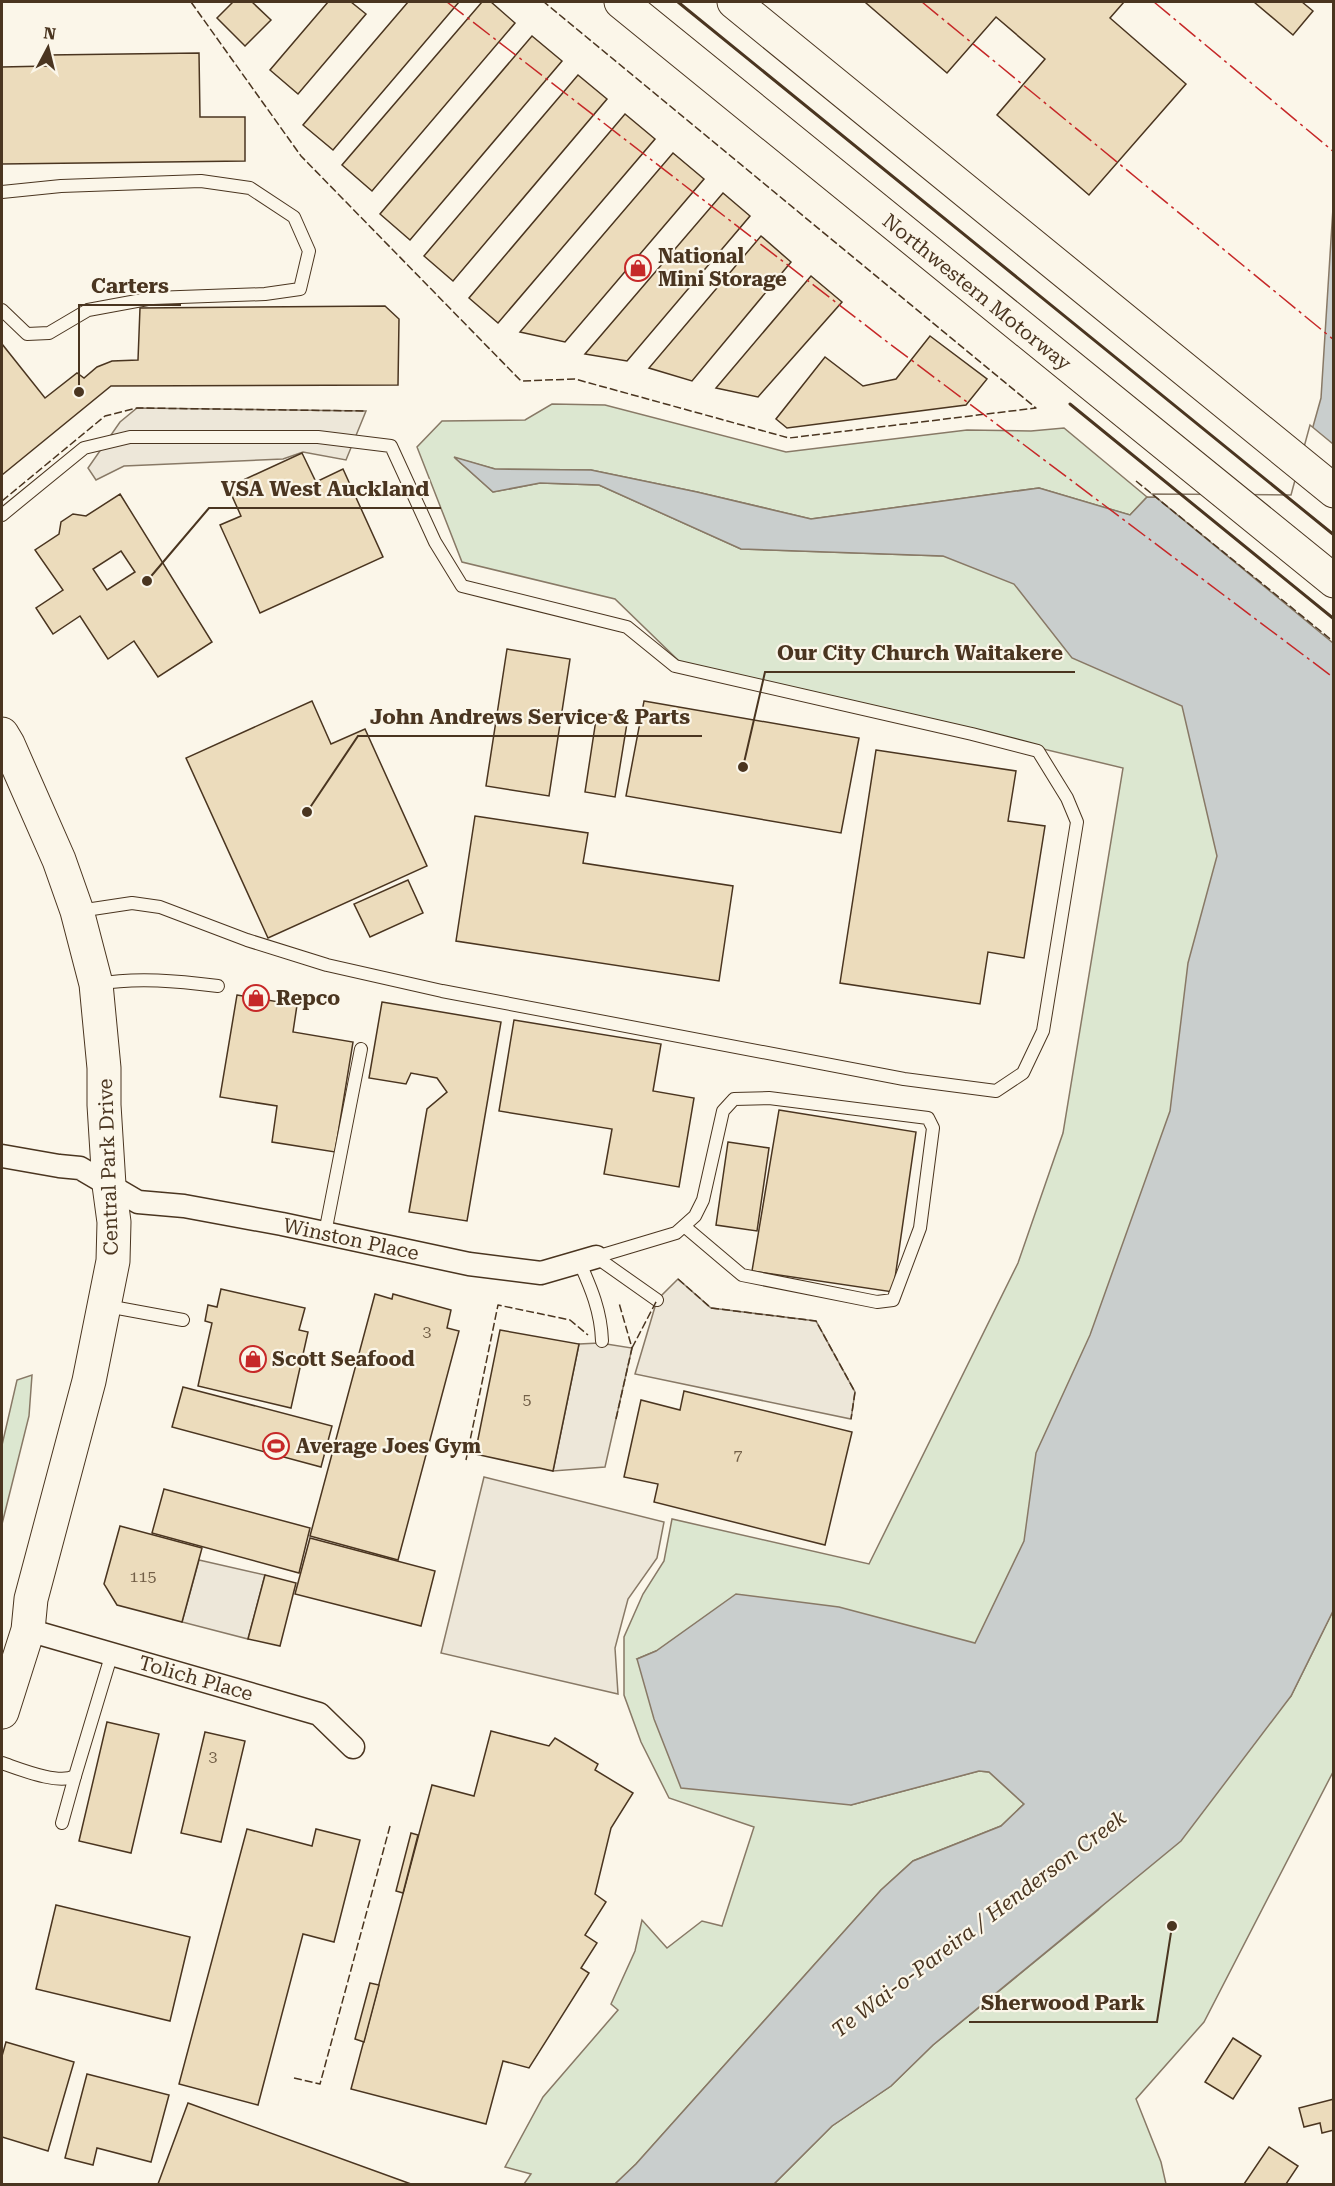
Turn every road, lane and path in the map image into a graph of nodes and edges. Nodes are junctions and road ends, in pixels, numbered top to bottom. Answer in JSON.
{"nodes":[{"id":1,"x":621,"y":2,"type":"edge"},
{"id":2,"x":734,"y":2,"type":"edge"},
{"id":3,"x":2,"y":192,"type":"edge"},
{"id":4,"x":2,"y":310,"type":"edge"},
{"id":5,"x":1334,"y":491,"type":"edge"},
{"id":6,"x":2,"y":515,"type":"edge"},
{"id":7,"x":1334,"y":581,"type":"edge"},
{"id":8,"x":2,"y":734,"type":"edge"},
{"id":9,"x":77,"y":911,"type":"junction"},
{"id":10,"x":96,"y":984,"type":"junction"},
{"id":11,"x":218,"y":986,"type":"dead end"},
{"id":12,"x":361,"y":1049,"type":"dead end"},
{"id":13,"x":2,"y":1156,"type":"edge"},
{"id":14,"x":109,"y":1185,"type":"junction"},
{"id":15,"x":684,"y":1226,"type":"junction"},
{"id":16,"x":325,"y":1233,"type":"junction"},
{"id":17,"x":587,"y":1259,"type":"junction"},
{"id":18,"x":657,"y":1300,"type":"dead end"},
{"id":19,"x":103,"y":1305,"type":"junction"},
{"id":20,"x":183,"y":1320,"type":"dead end"},
{"id":21,"x":602,"y":1341,"type":"dead end"},
{"id":22,"x":28,"y":1630,"type":"junction"},
{"id":23,"x":112,"y":1653,"type":"junction"},
{"id":24,"x":2,"y":1712,"type":"edge"},
{"id":25,"x":353,"y":1747,"type":"dead end"},
{"id":26,"x":2,"y":1763,"type":"edge"},
{"id":27,"x":75,"y":1776,"type":"junction"},
{"id":28,"x":62,"y":1823,"type":"dead end"}],
"edges":[{"from":1,"to":7,"type":"main road","name":"Northwestern Motorway"},
{"from":2,"to":5,"type":"main road"},
{"from":3,"to":4,"type":"lane"},
{"from":6,"to":9,"type":"lane"},
{"from":8,"to":9,"type":"main road","name":"Central Park Drive"},
{"from":9,"to":10,"type":"main road","name":"Central Park Drive"},
{"from":10,"to":11,"type":"lane"},
{"from":10,"to":14,"type":"main road","name":"Central Park Drive"},
{"from":12,"to":16,"type":"lane"},
{"from":13,"to":14,"type":"street","name":"Winston Place"},
{"from":14,"to":16,"type":"street","name":"Winston Place"},
{"from":14,"to":19,"type":"main road","name":"Central Park Drive"},
{"from":15,"to":15,"type":"lane"},
{"from":15,"to":17,"type":"lane"},
{"from":16,"to":17,"type":"street","name":"Winston Place"},
{"from":17,"to":18,"type":"lane"},
{"from":17,"to":21,"type":"lane"},
{"from":19,"to":20,"type":"lane"},
{"from":19,"to":22,"type":"main road","name":"Central Park Drive"},
{"from":22,"to":23,"type":"street","name":"Tolich Place"},
{"from":22,"to":24,"type":"main road","name":"Central Park Drive"},
{"from":23,"to":25,"type":"street","name":"Tolich Place"},
{"from":23,"to":27,"type":"lane"},
{"from":26,"to":27,"type":"lane"},
{"from":27,"to":28,"type":"lane"}]}
